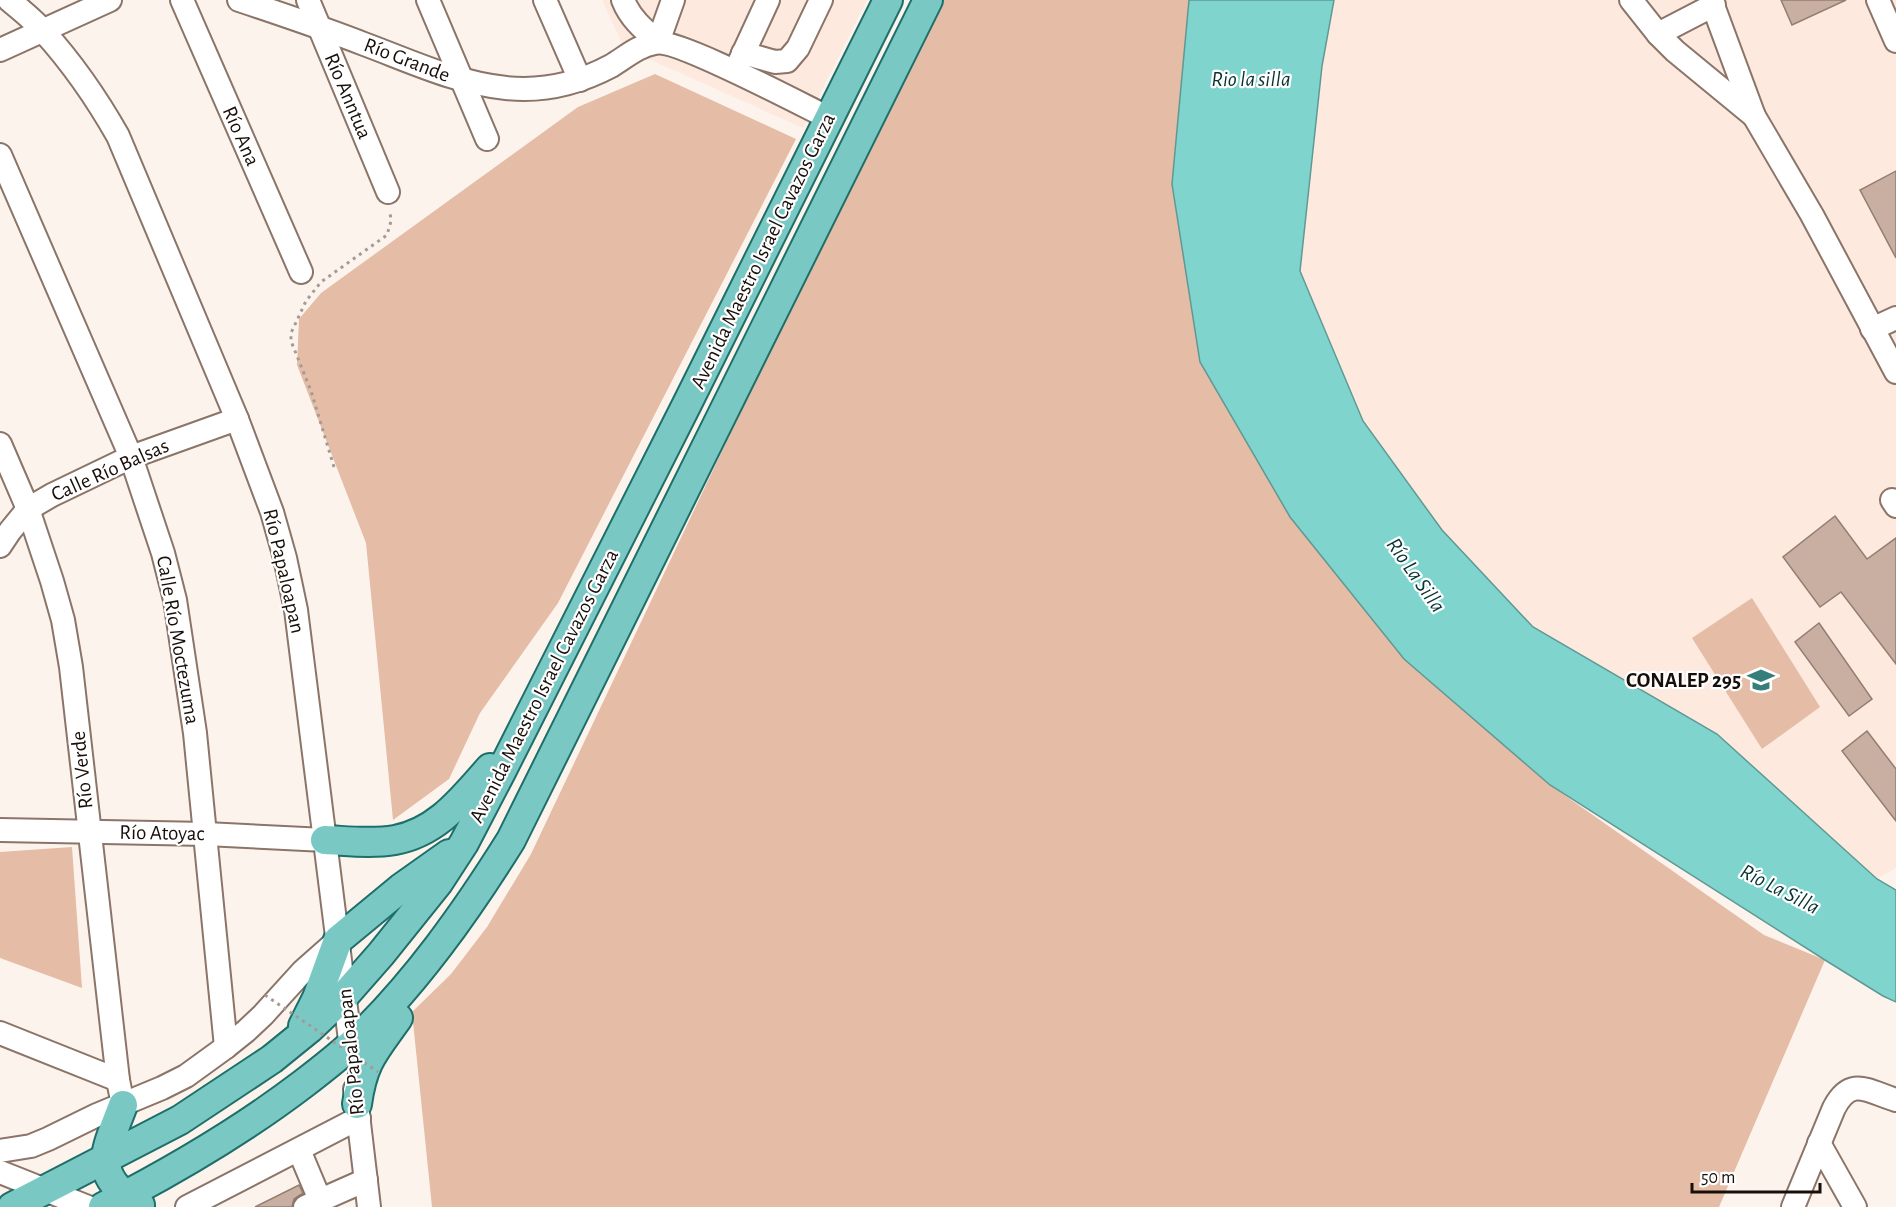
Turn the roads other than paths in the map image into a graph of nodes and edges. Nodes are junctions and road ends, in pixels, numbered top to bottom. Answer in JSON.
{"nodes":[{"id":1,"x":9,"y":0,"type":"edge"},
{"id":2,"x":182,"y":0,"type":"edge"},
{"id":3,"x":239,"y":0,"type":"edge"},
{"id":4,"x":308,"y":0,"type":"edge"},
{"id":5,"x":428,"y":0,"type":"edge"},
{"id":6,"x":545,"y":0,"type":"edge"},
{"id":7,"x":623,"y":0,"type":"edge"},
{"id":8,"x":673,"y":0,"type":"edge"},
{"id":9,"x":768,"y":0,"type":"edge"},
{"id":10,"x":821,"y":0,"type":"edge"},
{"id":11,"x":928,"y":0,"type":"edge"},
{"id":12,"x":1631,"y":0,"type":"edge"},
{"id":13,"x":1878,"y":0,"type":"edge"},
{"id":14,"x":106,"y":1,"type":"edge"},
{"id":15,"x":886,"y":1,"type":"edge"},
{"id":16,"x":1712,"y":2,"type":"edge"},
{"id":17,"x":320,"y":27,"type":"junction"},
{"id":18,"x":43,"y":30,"type":"junction"},
{"id":19,"x":1658,"y":34,"type":"junction"},
{"id":20,"x":1896,"y":41,"type":"edge"},
{"id":21,"x":657,"y":42,"type":"junction"},
{"id":22,"x":0,"y":50,"type":"edge"},
{"id":23,"x":739,"y":63,"type":"junction"},
{"id":24,"x":580,"y":80,"type":"junction"},
{"id":25,"x":464,"y":81,"type":"junction"},
{"id":26,"x":1754,"y":116,"type":"junction"},
{"id":27,"x":829,"y":118,"type":"junction"},
{"id":28,"x":487,"y":139,"type":"dead end"},
{"id":29,"x":0,"y":155,"type":"edge"},
{"id":30,"x":388,"y":192,"type":"road end"},
{"id":31,"x":301,"y":272,"type":"dead end"},
{"id":32,"x":1896,"y":318,"type":"edge"},
{"id":33,"x":1872,"y":329,"type":"junction"},
{"id":34,"x":720,"y":337,"type":"junction"},
{"id":35,"x":1896,"y":372,"type":"edge"},
{"id":36,"x":720,"y":418,"type":"junction"},
{"id":37,"x":237,"y":419,"type":"junction"},
{"id":38,"x":0,"y":444,"type":"edge"},
{"id":39,"x":131,"y":457,"type":"junction"},
{"id":40,"x":28,"y":509,"type":"junction"},
{"id":41,"x":0,"y":546,"type":"edge"},
{"id":42,"x":518,"y":738,"type":"junction"},
{"id":43,"x":0,"y":830,"type":"edge"},
{"id":44,"x":89,"y":832,"type":"junction"},
{"id":45,"x":206,"y":834,"type":"junction"},
{"id":46,"x":325,"y":840,"type":"junction"},
{"id":47,"x":464,"y":843,"type":"junction"},
{"id":48,"x":338,"y":940,"type":"junction"},
{"id":49,"x":413,"y":976,"type":"junction"},
{"id":50,"x":345,"y":995,"type":"junction"},
{"id":51,"x":0,"y":1033,"type":"edge"},
{"id":52,"x":295,"y":1041,"type":"junction"},
{"id":53,"x":351,"y":1045,"type":"junction"},
{"id":54,"x":226,"y":1047,"type":"junction"},
{"id":55,"x":273,"y":1059,"type":"junction"},
{"id":56,"x":328,"y":1064,"type":"junction"},
{"id":57,"x":120,"y":1092,"type":"junction"},
{"id":58,"x":1896,"y":1100,"type":"edge"},
{"id":59,"x":357,"y":1106,"type":"junction"},
{"id":60,"x":1819,"y":1143,"type":"junction"},
{"id":61,"x":299,"y":1150,"type":"junction"},
{"id":62,"x":0,"y":1151,"type":"edge"},
{"id":63,"x":105,"y":1159,"type":"junction"},
{"id":64,"x":0,"y":1172,"type":"edge"},
{"id":65,"x":366,"y":1180,"type":"junction"},
{"id":66,"x":45,"y":1190,"type":"junction"},
{"id":67,"x":226,"y":1198,"type":"edge"},
{"id":68,"x":124,"y":1203,"type":"edge"},
{"id":69,"x":312,"y":1203,"type":"edge"},
{"id":70,"x":12,"y":1207,"type":"edge"},
{"id":71,"x":88,"y":1207,"type":"edge"},
{"id":72,"x":188,"y":1207,"type":"edge"},
{"id":73,"x":369,"y":1207,"type":"edge"},
{"id":74,"x":1793,"y":1207,"type":"edge"},
{"id":75,"x":1855,"y":1207,"type":"edge"}],
"edges":[{"from":1,"to":18,"type":"street","name":"Río Papaloapan"},
{"from":2,"to":31,"type":"street","name":"Río Ana"},
{"from":3,"to":17,"type":"street","name":"Río Grande"},
{"from":4,"to":17,"type":"street","name":"Río Anntua"},
{"from":5,"to":25,"type":"street"},
{"from":6,"to":24,"type":"street"},
{"from":7,"to":21,"type":"street"},
{"from":8,"to":21,"type":"street"},
{"from":9,"to":23,"type":"street"},
{"from":10,"to":23,"type":"street"},
{"from":11,"to":36,"type":"main road","name":"Avenida Maestro Israel Cavazos Garza"},
{"from":12,"to":19,"type":"street"},
{"from":13,"to":20,"type":"street"},
{"from":14,"to":18,"type":"street"},
{"from":15,"to":27,"type":"main road","name":"Avenida Maestro Israel Cavazos Garza"},
{"from":16,"to":19,"type":"street"},
{"from":16,"to":26,"type":"street"},
{"from":17,"to":25,"type":"street","name":"Río Grande"},
{"from":17,"to":30,"type":"street","name":"Río Anntua"},
{"from":18,"to":22,"type":"street"},
{"from":18,"to":37,"type":"street","name":"Río Papaloapan"},
{"from":19,"to":26,"type":"street"},
{"from":21,"to":23,"type":"street"},
{"from":21,"to":24,"type":"street","name":"Río Grande"},
{"from":23,"to":27,"type":"street"},
{"from":24,"to":25,"type":"street","name":"Río Grande"},
{"from":25,"to":28,"type":"street"},
{"from":26,"to":33,"type":"street"},
{"from":27,"to":34,"type":"main road","name":"Avenida Maestro Israel Cavazos Garza"},
{"from":29,"to":39,"type":"street","name":"Calle Río Moctezuma"},
{"from":32,"to":33,"type":"street"},
{"from":33,"to":35,"type":"street"},
{"from":34,"to":36,"type":"main road"},
{"from":34,"to":42,"type":"main road","name":"Avenida Maestro Israel Cavazos Garza"},
{"from":36,"to":49,"type":"main road","name":"Avenida Maestro Israel Cavazos Garza"},
{"from":37,"to":39,"type":"street","name":"Calle Río Balsas"},
{"from":37,"to":46,"type":"street","name":"Río Papaloapan"},
{"from":38,"to":40,"type":"street","name":"Río Verde"},
{"from":39,"to":40,"type":"street","name":"Calle Río Balsas"},
{"from":39,"to":45,"type":"street","name":"Calle Río Moctezuma"},
{"from":40,"to":41,"type":"street","name":"Calle Río Balsas"},
{"from":40,"to":44,"type":"street","name":"Río Verde"},
{"from":42,"to":46,"type":"main road"},
{"from":42,"to":47,"type":"main road","name":"Avenida Maestro Israel Cavazos Garza"},
{"from":43,"to":44,"type":"street","name":"Río Atoyac"},
{"from":44,"to":45,"type":"street","name":"Río Atoyac"},
{"from":44,"to":57,"type":"street","name":"Río Verde"},
{"from":45,"to":46,"type":"street","name":"Río Atoyac"},
{"from":45,"to":54,"type":"street","name":"Calle Río Moctezuma"},
{"from":46,"to":48,"type":"street","name":"Río Papaloapan"},
{"from":47,"to":48,"type":"main road"},
{"from":47,"to":50,"type":"main road","name":"Avenida Maestro Israel Cavazos Garza"},
{"from":48,"to":50,"type":"street","name":"Río Papaloapan"},
{"from":48,"to":52,"type":"main road"},
{"from":48,"to":54,"type":"street"},
{"from":49,"to":53,"type":"main road","name":"Avenida Maestro Israel Cavazos Garza"},
{"from":49,"to":59,"type":"main road"},
{"from":50,"to":52,"type":"main road","name":"Avenida Maestro Israel Cavazos Garza"},
{"from":50,"to":53,"type":"street","name":"Río Papaloapan"},
{"from":51,"to":57,"type":"street"},
{"from":52,"to":55,"type":"main road","name":"Avenida Maestro Israel Cavazos Garza"},
{"from":53,"to":56,"type":"main road","name":"Avenida Maestro Israel Cavazos Garza"},
{"from":53,"to":59,"type":"street","name":"Río Papaloapan"},
{"from":54,"to":57,"type":"street"},
{"from":55,"to":56,"type":"main road"},
{"from":55,"to":63,"type":"main road","name":"Avenida Maestro Israel Cavazos Garza"},
{"from":56,"to":59,"type":"main road"},
{"from":56,"to":68,"type":"main road","name":"Avenida Maestro Israel Cavazos Garza"},
{"from":57,"to":62,"type":"street"},
{"from":57,"to":63,"type":"main road"},
{"from":58,"to":60,"type":"street"},
{"from":59,"to":61,"type":"street"},
{"from":59,"to":65,"type":"street","name":"Río Papaloapan"},
{"from":60,"to":74,"type":"street"},
{"from":60,"to":75,"type":"street"},
{"from":61,"to":67,"type":"street"},
{"from":61,"to":69,"type":"street"},
{"from":63,"to":66,"type":"main road","name":"Avenida Maestro Israel Cavazos Garza"},
{"from":63,"to":68,"type":"main road"},
{"from":64,"to":66,"type":"street"},
{"from":65,"to":69,"type":"street"},
{"from":65,"to":73,"type":"street","name":"Río Papaloapan"},
{"from":66,"to":70,"type":"main road","name":"Avenida Maestro Israel Cavazos Garza"},
{"from":66,"to":71,"type":"street"},
{"from":67,"to":72,"type":"street"}]}
